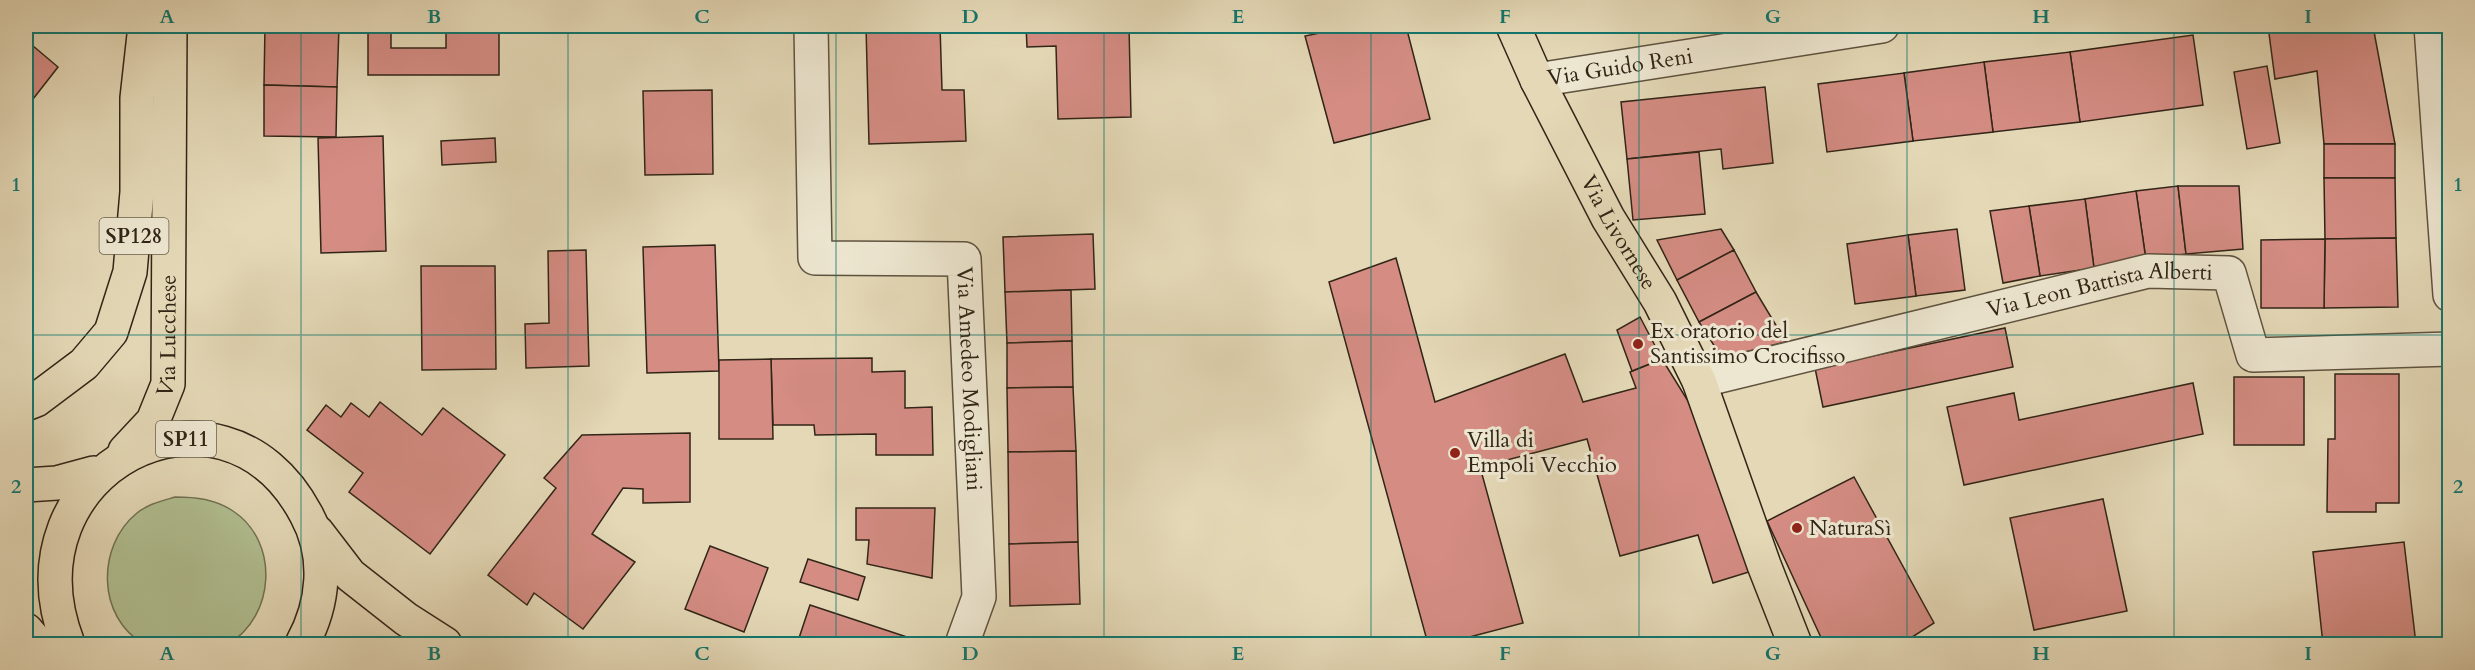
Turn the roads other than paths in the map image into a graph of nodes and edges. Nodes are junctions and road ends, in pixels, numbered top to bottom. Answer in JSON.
{"nodes":[{"id":1,"x":145,"y":26,"type":"edge"},
{"id":2,"x":170,"y":26,"type":"edge"},
{"id":3,"x":811,"y":26,"type":"edge"},
{"id":4,"x":1513,"y":26,"type":"edge"},
{"id":5,"x":1882,"y":26,"type":"edge"},
{"id":6,"x":2431,"y":26,"type":"edge"},
{"id":7,"x":1537,"y":80,"type":"junction"},
{"id":8,"x":2450,"y":295,"type":"edge"},
{"id":9,"x":2450,"y":350,"type":"edge"},
{"id":10,"x":1699,"y":381,"type":"junction"},
{"id":11,"x":26,"y":404,"type":"edge"},
{"id":12,"x":124,"y":453,"type":"junction"},
{"id":13,"x":94,"y":473,"type":"junction"},
{"id":14,"x":26,"y":485,"type":"edge"},
{"id":15,"x":314,"y":527,"type":"junction"},
{"id":16,"x":26,"y":558,"type":"edge"},
{"id":17,"x":49,"y":588,"type":"junction"},
{"id":18,"x":26,"y":630,"type":"edge"},
{"id":19,"x":38,"y":645,"type":"edge"},
{"id":20,"x":69,"y":645,"type":"edge"},
{"id":21,"x":302,"y":645,"type":"edge"},
{"id":22,"x":445,"y":645,"type":"edge"},
{"id":23,"x":962,"y":645,"type":"edge"},
{"id":24,"x":1795,"y":645,"type":"edge"}],
"edges":[{"from":1,"to":11,"type":"main road","number":"SP128"},
{"from":2,"to":12,"type":"main road","name":"Via Lucchese","number":"SP11"},
{"from":3,"to":23,"type":"street","name":"Via Amedeo Modigliani"},
{"from":4,"to":7,"type":"main road","name":"Via Livornese"},
{"from":5,"to":7,"type":"street","name":"Via Guido Reni"},
{"from":6,"to":8,"type":"street"},
{"from":7,"to":10,"type":"main road","name":"Via Livornese"},
{"from":9,"to":10,"type":"street","name":"Via Leon Battista Alberti"},
{"from":10,"to":24,"type":"main road","name":"Via Livornese"},
{"from":12,"to":13,"type":"main road","name":"Via Lucchese","number":"SP11"},
{"from":12,"to":15,"type":"main road","name":"Via Lucchese","number":"SP11"},
{"from":13,"to":14,"type":"main road"},
{"from":13,"to":17,"type":"main road","name":"Via Lucchese","number":"SP11"},
{"from":15,"to":21,"type":"main road","name":"Via Lucchese","number":"SP11"},
{"from":15,"to":22,"type":"main road"},
{"from":16,"to":17,"type":"main road"},
{"from":17,"to":20,"type":"main road","name":"Via Lucchese","number":"SP11"},
{"from":18,"to":19,"type":"main road"}]}
